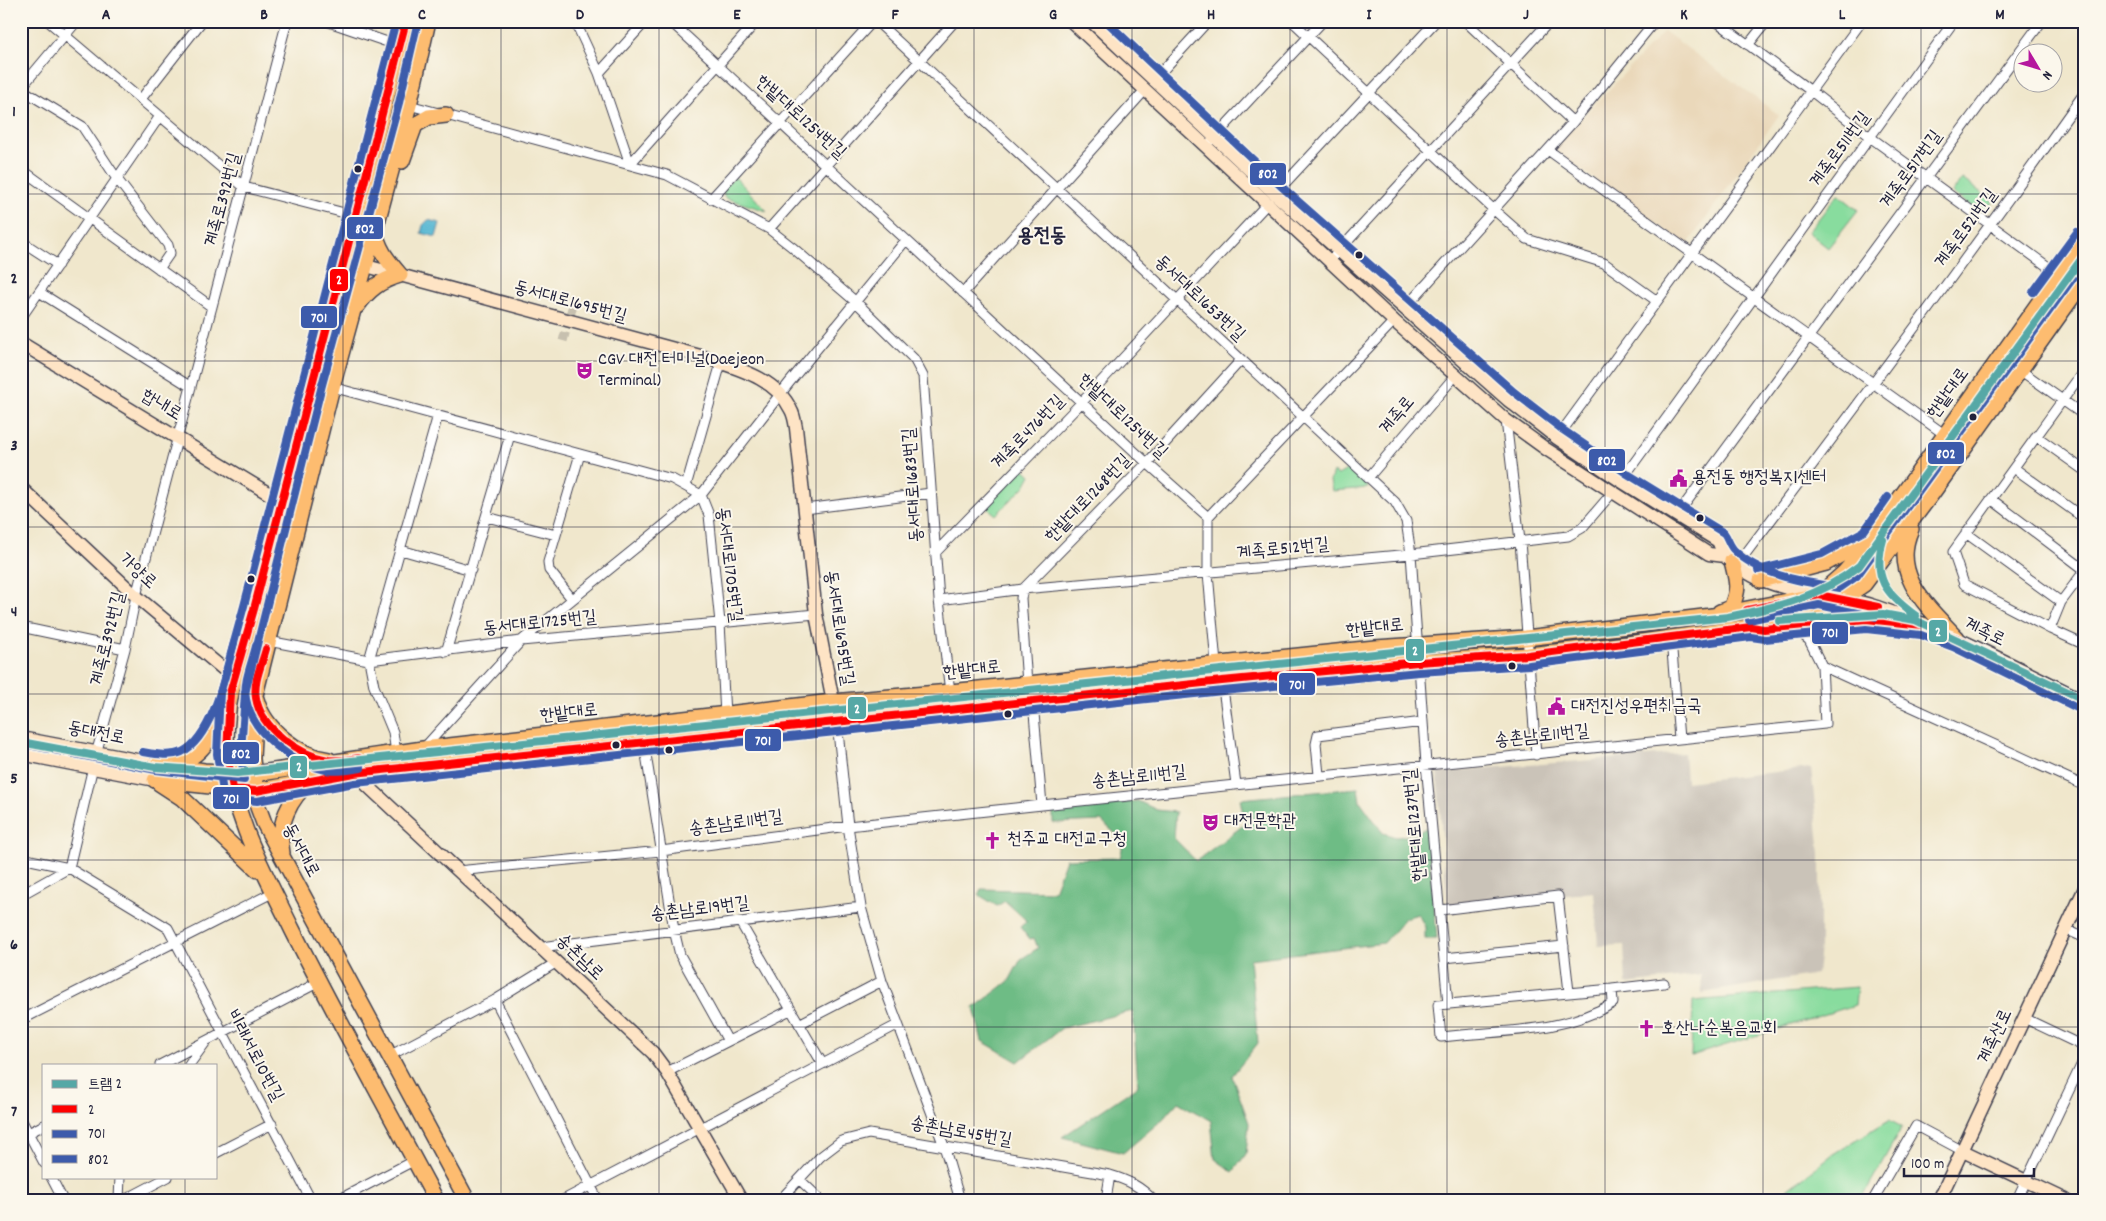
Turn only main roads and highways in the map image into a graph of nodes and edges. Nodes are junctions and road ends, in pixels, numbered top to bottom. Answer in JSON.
{"nodes":[{"id":1,"x":406,"y":21,"type":"edge"},
{"id":2,"x":428,"y":21,"type":"edge"},
{"id":3,"x":1071,"y":21,"type":"edge"},
{"id":4,"x":1087,"y":24,"type":"edge"},
{"id":5,"x":1150,"y":85,"type":"junction"},
{"id":6,"x":446,"y":115,"type":"road end"},
{"id":7,"x":390,"y":175,"type":"junction"},
{"id":8,"x":1271,"y":199,"type":"junction"},
{"id":9,"x":375,"y":226,"type":"junction"},
{"id":10,"x":2085,"y":238,"type":"edge"},
{"id":11,"x":1334,"y":256,"type":"junction"},
{"id":12,"x":344,"y":260,"type":"junction"},
{"id":13,"x":365,"y":266,"type":"junction"},
{"id":14,"x":400,"y":275,"type":"junction"},
{"id":15,"x":2085,"y":279,"type":"edge"},
{"id":16,"x":351,"y":314,"type":"junction"},
{"id":17,"x":21,"y":343,"type":"edge"},
{"id":18,"x":21,"y":488,"type":"edge"},
{"id":19,"x":1933,"y":492,"type":"junction"},
{"id":20,"x":282,"y":501,"type":"junction"},
{"id":21,"x":1871,"y":538,"type":"junction"},
{"id":22,"x":1731,"y":561,"type":"junction"},
{"id":23,"x":1761,"y":580,"type":"junction"},
{"id":24,"x":1819,"y":595,"type":"junction"},
{"id":25,"x":1842,"y":599,"type":"junction"},
{"id":26,"x":1712,"y":616,"type":"junction"},
{"id":27,"x":1923,"y":624,"type":"junction"},
{"id":28,"x":1750,"y":626,"type":"junction"},
{"id":29,"x":1957,"y":638,"type":"junction"},
{"id":30,"x":234,"y":678,"type":"junction"},
{"id":31,"x":230,"y":693,"type":"junction"},
{"id":32,"x":255,"y":695,"type":"junction"},
{"id":33,"x":832,"y":702,"type":"junction"},
{"id":34,"x":2085,"y":702,"type":"edge"},
{"id":35,"x":837,"y":722,"type":"junction"},
{"id":36,"x":21,"y":738,"type":"edge"},
{"id":37,"x":21,"y":754,"type":"edge"},
{"id":38,"x":337,"y":761,"type":"junction"},
{"id":39,"x":158,"y":764,"type":"junction"},
{"id":40,"x":229,"y":772,"type":"junction"},
{"id":41,"x":354,"y":773,"type":"junction"},
{"id":42,"x":254,"y":774,"type":"junction"},
{"id":43,"x":155,"y":780,"type":"junction"},
{"id":44,"x":312,"y":780,"type":"junction"},
{"id":45,"x":233,"y":789,"type":"junction"},
{"id":46,"x":256,"y":791,"type":"junction"},
{"id":47,"x":284,"y":862,"type":"junction"},
{"id":48,"x":271,"y":887,"type":"junction"},
{"id":49,"x":2085,"y":888,"type":"edge"},
{"id":50,"x":1962,"y":1151,"type":"junction"},
{"id":51,"x":436,"y":1200,"type":"edge"},
{"id":52,"x":468,"y":1200,"type":"edge"},
{"id":53,"x":741,"y":1200,"type":"edge"},
{"id":54,"x":1939,"y":1200,"type":"edge"},
{"id":55,"x":2066,"y":1200,"type":"edge"}],
"edges":[{"from":1,"to":12,"type":"main road"},
{"from":2,"to":7,"type":"main road","name":"동서대로"},
{"from":3,"to":4,"type":"main road","name":"계족로"},
{"from":4,"to":5,"type":"main road","name":"계족로"},
{"from":5,"to":8,"type":"main road","name":"계족로"},
{"from":5,"to":8,"type":"main road","name":"계족로"},
{"from":6,"to":7,"type":"main road"},
{"from":7,"to":9,"type":"main road","name":"동서대로"},
{"from":8,"to":11,"type":"main road","name":"계족로"},
{"from":9,"to":13,"type":"main road","name":"동서대로"},
{"from":9,"to":14,"type":"main road"},
{"from":10,"to":21,"type":"main road","name":"한밭대로"},
{"from":11,"to":22,"type":"main road","name":"계족로"},
{"from":11,"to":22,"type":"main road","name":"계족로"},
{"from":12,"to":13,"type":"main road","name":"동서대로1695번길"},
{"from":12,"to":20,"type":"main road"},
{"from":13,"to":14,"type":"main road","name":"동서대로1695번길"},
{"from":13,"to":16,"type":"main road","name":"동서대로"},
{"from":14,"to":16,"type":"main road"},
{"from":14,"to":33,"type":"main road","name":"동서대로1695번길"},
{"from":15,"to":19,"type":"main road","name":"한밭대로"},
{"from":16,"to":32,"type":"main road","name":"동서대로"},
{"from":17,"to":20,"type":"main road","name":"합내로"},
{"from":18,"to":30,"type":"main road","name":"가양로"},
{"from":19,"to":25,"type":"main road","name":"한밭대로"},
{"from":19,"to":29,"type":"main road"},
{"from":20,"to":30,"type":"main road"},
{"from":21,"to":23,"type":"main road"},
{"from":21,"to":24,"type":"main road","name":"한밭대로"},
{"from":22,"to":23,"type":"main road","name":"계족로"},
{"from":22,"to":26,"type":"main road"},
{"from":23,"to":24,"type":"main road","name":"계족로"},
{"from":24,"to":25,"type":"main road","name":"계족로"},
{"from":24,"to":26,"type":"main road","name":"한밭대로"},
{"from":25,"to":27,"type":"main road","name":"계족로"},
{"from":25,"to":28,"type":"main road","name":"한밭대로"},
{"from":26,"to":33,"type":"main road","name":"한밭대로"},
{"from":27,"to":28,"type":"main road"},
{"from":27,"to":29,"type":"main road","name":"계족로"},
{"from":28,"to":35,"type":"main road","name":"한밭대로"},
{"from":29,"to":34,"type":"main road","name":"계족로"},
{"from":30,"to":31,"type":"main road"},
{"from":31,"to":39,"type":"main road"},
{"from":31,"to":40,"type":"main road"},
{"from":32,"to":38,"type":"main road"},
{"from":32,"to":42,"type":"main road","name":"동서대로"},
{"from":33,"to":35,"type":"main road","name":"동서대로1695번길"},
{"from":33,"to":38,"type":"main road","name":"한밭대로"},
{"from":35,"to":41,"type":"main road","name":"한밭대로"},
{"from":36,"to":39,"type":"main road","name":"동대전로"},
{"from":37,"to":43,"type":"main road","name":"동대전로"},
{"from":38,"to":42,"type":"main road","name":"한밭대로"},
{"from":39,"to":40,"type":"main road","name":"동대전로"},
{"from":40,"to":42,"type":"main road","name":"동대전로"},
{"from":40,"to":45,"type":"main road"},
{"from":41,"to":44,"type":"main road","name":"한밭대로"},
{"from":41,"to":53,"type":"main road","name":"송촌남로"},
{"from":42,"to":46,"type":"main road","name":"동서대로"},
{"from":43,"to":45,"type":"main road","name":"동대전로"},
{"from":43,"to":48,"type":"main road"},
{"from":44,"to":46,"type":"main road","name":"한밭대로"},
{"from":44,"to":47,"type":"main road"},
{"from":45,"to":46,"type":"main road","name":"동대전로"},
{"from":45,"to":48,"type":"main road"},
{"from":46,"to":47,"type":"main road","name":"동서대로"},
{"from":47,"to":52,"type":"main road","name":"동서대로"},
{"from":48,"to":51,"type":"main road"},
{"from":49,"to":50,"type":"main road","name":"계족산로"},
{"from":50,"to":54,"type":"main road","name":"계족산로"},
{"from":50,"to":55,"type":"main road"}]}
